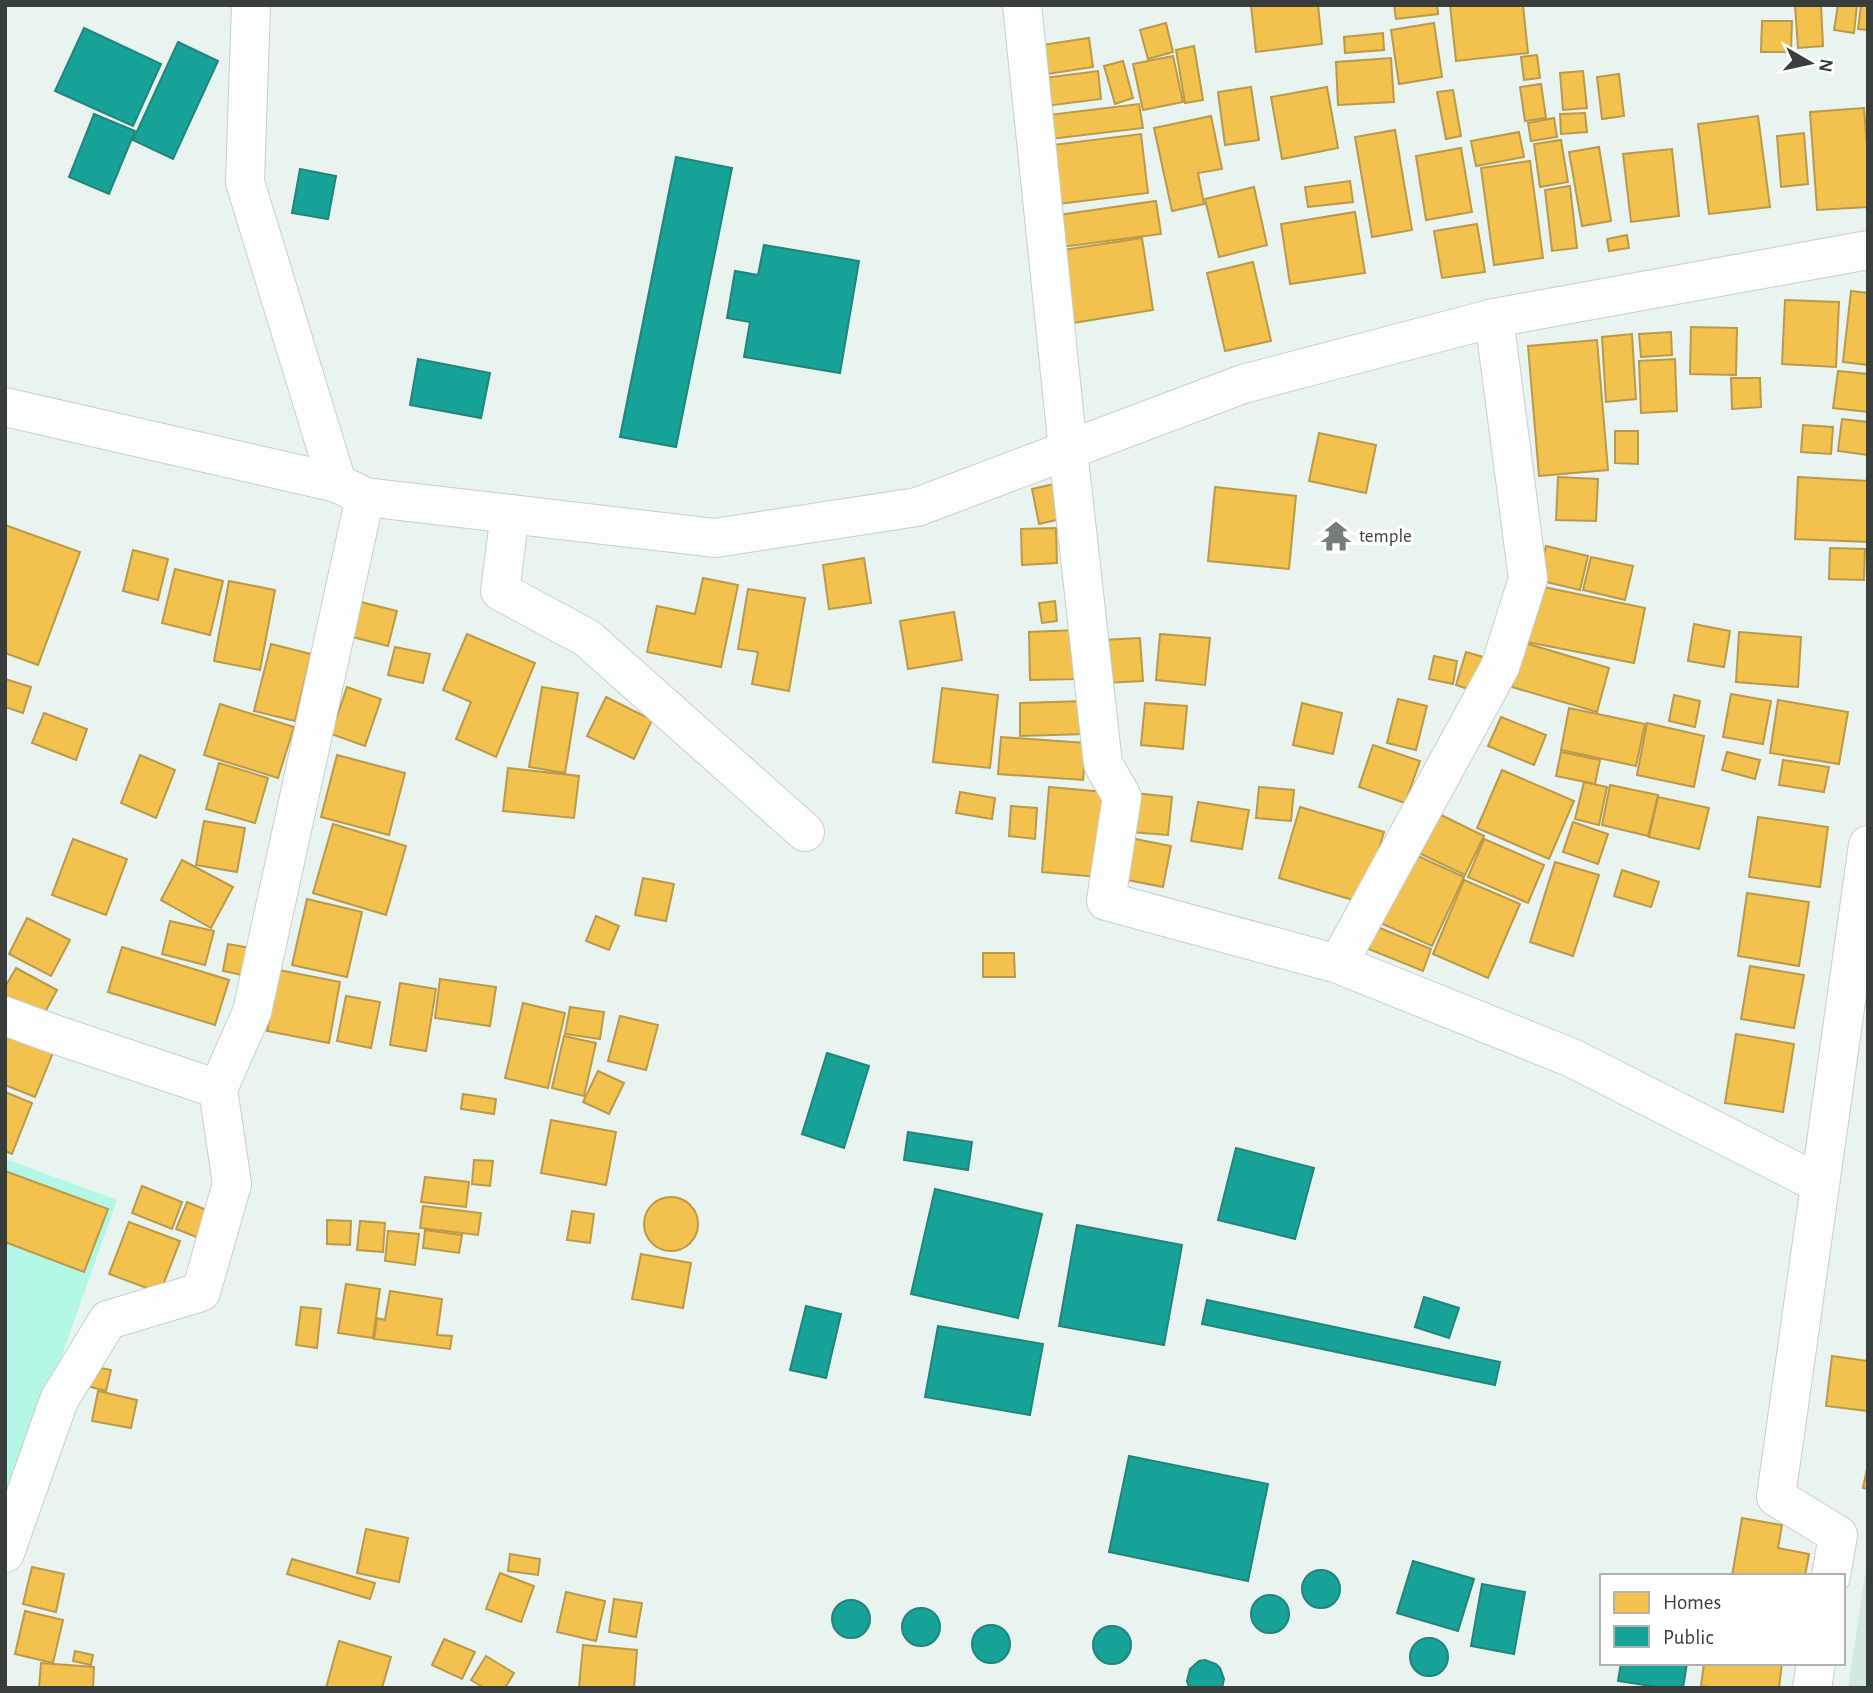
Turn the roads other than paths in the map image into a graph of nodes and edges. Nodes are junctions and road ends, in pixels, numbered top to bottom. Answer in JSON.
{"nodes":[{"id":1,"x":251,"y":5,"type":"edge"},
{"id":2,"x":1022,"y":5,"type":"edge"},
{"id":3,"x":1868,"y":250,"type":"edge"},
{"id":4,"x":1494,"y":318,"type":"junction"},
{"id":5,"x":5,"y":407,"type":"edge"},
{"id":6,"x":1068,"y":450,"type":"junction"},
{"id":7,"x":351,"y":490,"type":"junction"},
{"id":8,"x":510,"y":514,"type":"junction"},
{"id":9,"x":805,"y":832,"type":"dead end"},
{"id":10,"x":1868,"y":845,"type":"edge"},
{"id":11,"x":1338,"y":964,"type":"junction"},
{"id":12,"x":5,"y":1016,"type":"edge"},
{"id":13,"x":218,"y":1089,"type":"junction"},
{"id":14,"x":1820,"y":1184,"type":"junction"},
{"id":15,"x":1853,"y":1538,"type":"edge"},
{"id":16,"x":5,"y":1553,"type":"edge"},
{"id":17,"x":1832,"y":1574,"type":"edge"},
{"id":18,"x":1816,"y":1665,"type":"edge"},
{"id":19,"x":1812,"y":1688,"type":"edge"}],
"edges":[{"from":1,"to":7,"type":"street"},
{"from":2,"to":6,"type":"street"},
{"from":3,"to":4,"type":"street"},
{"from":4,"to":6,"type":"street"},
{"from":4,"to":11,"type":"street"},
{"from":5,"to":7,"type":"street"},
{"from":6,"to":8,"type":"street"},
{"from":6,"to":11,"type":"street"},
{"from":7,"to":8,"type":"street"},
{"from":7,"to":13,"type":"street"},
{"from":8,"to":9,"type":"street"},
{"from":10,"to":14,"type":"street"},
{"from":11,"to":14,"type":"street"},
{"from":12,"to":13,"type":"street"},
{"from":13,"to":16,"type":"street"},
{"from":14,"to":15,"type":"street"},
{"from":15,"to":17,"type":"street"},
{"from":18,"to":19,"type":"street"}]}
